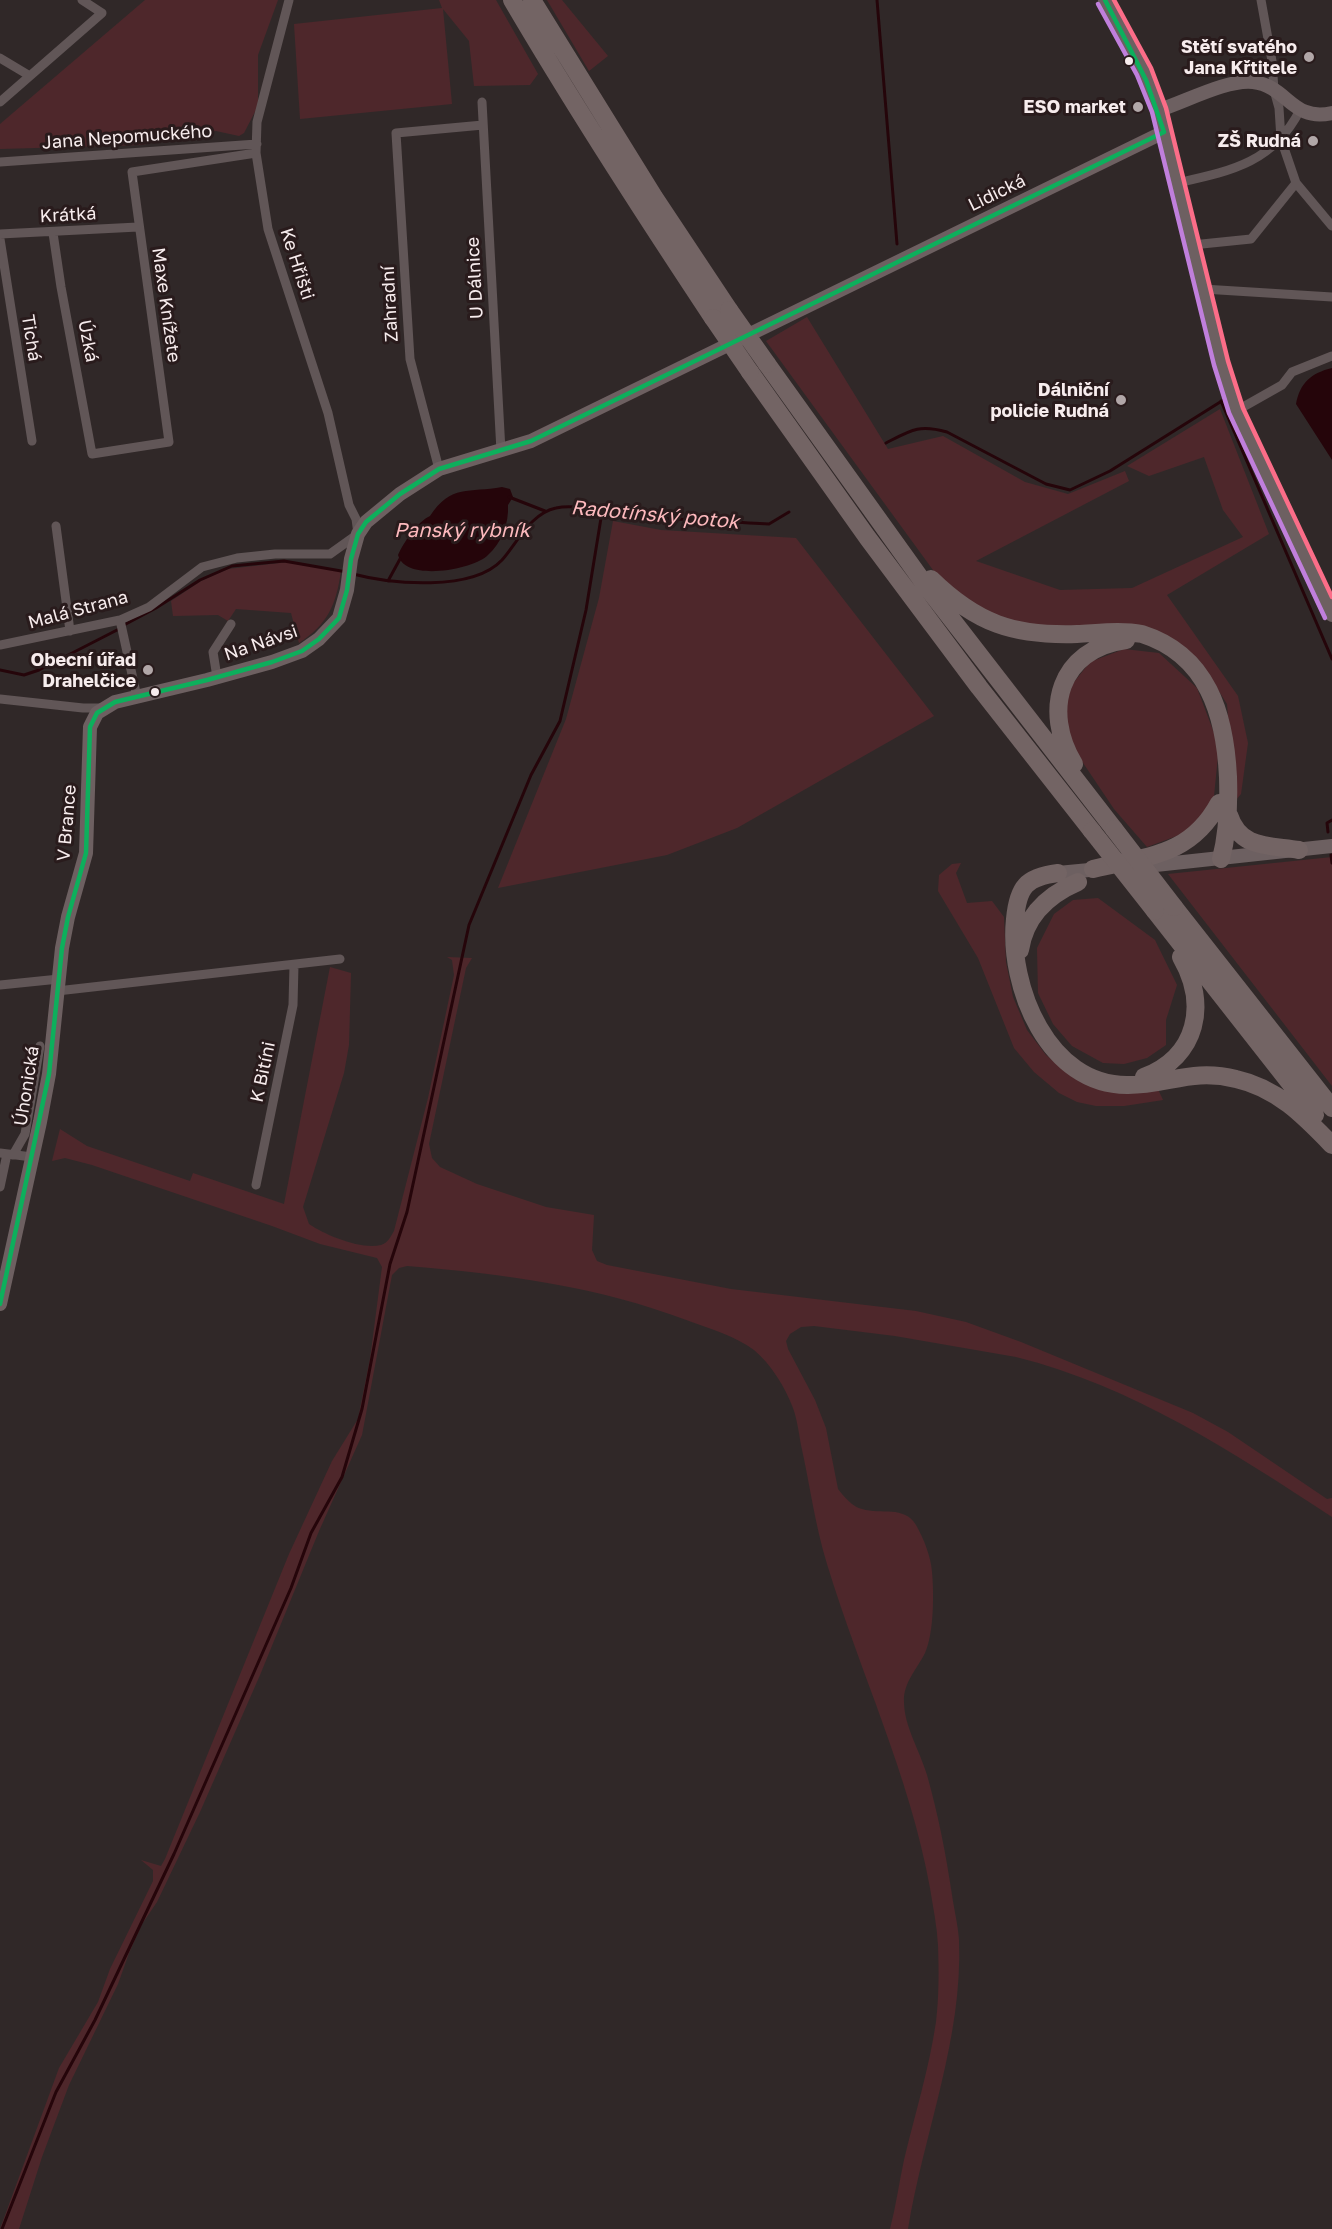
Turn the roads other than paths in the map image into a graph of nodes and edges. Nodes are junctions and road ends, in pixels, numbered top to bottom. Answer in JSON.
{"nodes":[{"id":1,"x":82,"y":0,"type":"edge"},
{"id":2,"x":289,"y":0,"type":"edge"},
{"id":3,"x":512,"y":0,"type":"edge"},
{"id":4,"x":532,"y":0,"type":"edge"},
{"id":5,"x":1106,"y":0,"type":"edge"},
{"id":6,"x":1261,"y":0,"type":"edge"},
{"id":7,"x":0,"y":58,"type":"edge"},
{"id":8,"x":30,"y":76,"type":"junction"},
{"id":9,"x":1274,"y":90,"type":"junction"},
{"id":10,"x":0,"y":102,"type":"edge"},
{"id":11,"x":482,"y":102,"type":"dead end"},
{"id":12,"x":1159,"y":110,"type":"junction"},
{"id":13,"x":1300,"y":110,"type":"junction"},
{"id":14,"x":1332,"y":113,"type":"edge"},
{"id":15,"x":483,"y":125,"type":"junction"},
{"id":16,"x":1164,"y":132,"type":"junction"},
{"id":17,"x":1281,"y":139,"type":"junction"},
{"id":18,"x":256,"y":148,"type":"junction"},
{"id":19,"x":0,"y":162,"type":"edge"},
{"id":20,"x":132,"y":172,"type":"joint"},
{"id":21,"x":1177,"y":183,"type":"junction"},
{"id":22,"x":1296,"y":183,"type":"junction"},
{"id":23,"x":1332,"y":226,"type":"edge"},
{"id":24,"x":138,"y":227,"type":"junction"},
{"id":25,"x":53,"y":232,"type":"junction"},
{"id":26,"x":0,"y":234,"type":"edge"},
{"id":27,"x":0,"y":239,"type":"edge"},
{"id":28,"x":1192,"y":245,"type":"junction"},
{"id":29,"x":1203,"y":289,"type":"junction"},
{"id":30,"x":1332,"y":297,"type":"edge"},
{"id":31,"x":721,"y":314,"type":"junction"},
{"id":32,"x":1332,"y":356,"type":"edge"},
{"id":33,"x":758,"y":368,"type":"junction"},
{"id":34,"x":1236,"y":411,"type":"junction"},
{"id":35,"x":32,"y":441,"type":"dead end"},
{"id":36,"x":501,"y":451,"type":"junction"},
{"id":37,"x":92,"y":454,"type":"joint"},
{"id":38,"x":439,"y":469,"type":"junction"},
{"id":39,"x":56,"y":526,"type":"dead end"},
{"id":40,"x":358,"y":534,"type":"junction"},
{"id":41,"x":894,"y":542,"type":"junction"},
{"id":42,"x":1332,"y":615,"type":"edge"},
{"id":43,"x":231,"y":624,"type":"dead end"},
{"id":44,"x":121,"y":625,"type":"junction"},
{"id":45,"x":70,"y":632,"type":"junction"},
{"id":46,"x":1163,"y":644,"type":"junction"},
{"id":47,"x":0,"y":645,"type":"edge"},
{"id":48,"x":217,"y":677,"type":"junction"},
{"id":49,"x":137,"y":698,"type":"junction"},
{"id":50,"x":0,"y":699,"type":"edge"},
{"id":51,"x":102,"y":708,"type":"junction"},
{"id":52,"x":1224,"y":808,"type":"junction"},
{"id":53,"x":1114,"y":830,"type":"junction"},
{"id":54,"x":1332,"y":846,"type":"edge"},
{"id":55,"x":1299,"y":850,"type":"junction"},
{"id":56,"x":1221,"y":859,"type":"junction"},
{"id":57,"x":1149,"y":867,"type":"junction"},
{"id":58,"x":1093,"y":869,"type":"junction"},
{"id":59,"x":1058,"y":873,"type":"joint"},
{"id":60,"x":1078,"y":882,"type":"joint"},
{"id":61,"x":1155,"y":911,"type":"junction"},
{"id":62,"x":340,"y":959,"type":"dead end"},
{"id":63,"x":294,"y":964,"type":"junction"},
{"id":64,"x":0,"y":985,"type":"edge"},
{"id":65,"x":58,"y":985,"type":"junction"},
{"id":66,"x":1022,"y":990,"type":"junction"},
{"id":67,"x":40,"y":1046,"type":"dead end"},
{"id":68,"x":1101,"y":1080,"type":"junction"},
{"id":69,"x":1332,"y":1108,"type":"edge"},
{"id":70,"x":1332,"y":1137,"type":"edge"},
{"id":71,"x":1332,"y":1145,"type":"edge"},
{"id":72,"x":6,"y":1154,"type":"edge"},
{"id":73,"x":32,"y":1157,"type":"junction"},
{"id":74,"x":256,"y":1185,"type":"dead end"},
{"id":75,"x":0,"y":1187,"type":"edge"},
{"id":76,"x":0,"y":1304,"type":"edge"}],
"edges":[{"from":1,"to":8,"type":"street"},
{"from":2,"to":18,"type":"street","name":"Ke Hřišti"},
{"from":3,"to":31,"type":"highway"},
{"from":4,"to":31,"type":"highway"},
{"from":5,"to":12,"type":"main road"},
{"from":6,"to":9,"type":"street"},
{"from":7,"to":8,"type":"street"},
{"from":8,"to":10,"type":"street"},
{"from":9,"to":12,"type":"main road"},
{"from":9,"to":13,"type":"main road"},
{"from":9,"to":17,"type":"street"},
{"from":11,"to":15,"type":"street","name":"U Dálnice"},
{"from":12,"to":16,"type":"main road"},
{"from":13,"to":14,"type":"main road"},
{"from":13,"to":17,"type":"street"},
{"from":15,"to":36,"type":"street","name":"U Dálnice"},
{"from":15,"to":38,"type":"street","name":"Zahradní"},
{"from":16,"to":21,"type":"main road"},
{"from":16,"to":36,"type":"main road","name":"Lidická"},
{"from":17,"to":21,"type":"street"},
{"from":17,"to":22,"type":"street"},
{"from":18,"to":19,"type":"street","name":"Jana Nepomuckého"},
{"from":18,"to":20,"type":"street","name":"Jana Nepomuckého"},
{"from":18,"to":40,"type":"street","name":"Ke Hřišti"},
{"from":20,"to":24,"type":"street","name":"Maxe Knížete"},
{"from":21,"to":28,"type":"main road"},
{"from":22,"to":23,"type":"street"},
{"from":22,"to":28,"type":"street"},
{"from":24,"to":25,"type":"street","name":"Krátká"},
{"from":24,"to":37,"type":"street","name":"Maxe Knížete"},
{"from":25,"to":26,"type":"street","name":"Krátká"},
{"from":25,"to":37,"type":"street","name":"Úzká"},
{"from":27,"to":35,"type":"street","name":"Tichá"},
{"from":28,"to":29,"type":"main road"},
{"from":29,"to":30,"type":"street"},
{"from":29,"to":34,"type":"main road"},
{"from":31,"to":33,"type":"highway","bridge":true},
{"from":32,"to":34,"type":"street"},
{"from":33,"to":41,"type":"highway"},
{"from":33,"to":61,"type":"highway","bridge":true},
{"from":34,"to":42,"type":"main road"},
{"from":36,"to":38,"type":"main road","name":"Lidická"},
{"from":38,"to":40,"type":"main road","name":"Lidická"},
{"from":39,"to":45,"type":"street"},
{"from":40,"to":44,"type":"street","name":"Malá Strana"},
{"from":40,"to":48,"type":"main road","name":"Na Návsi"},
{"from":41,"to":46,"type":"highway"},
{"from":41,"to":53,"type":"highway"},
{"from":43,"to":48,"type":"street"},
{"from":44,"to":45,"type":"street","name":"Malá Strana"},
{"from":44,"to":49,"type":"street"},
{"from":45,"to":47,"type":"street","name":"Malá Strana"},
{"from":46,"to":52,"type":"highway"},
{"from":46,"to":53,"type":"highway"},
{"from":48,"to":49,"type":"main road","name":"Na Návsi"},
{"from":49,"to":51,"type":"main road","name":"Na Návsi"},
{"from":50,"to":51,"type":"street"},
{"from":51,"to":65,"type":"main road","name":"V Brance"},
{"from":52,"to":55,"type":"highway"},
{"from":52,"to":56,"type":"highway"},
{"from":52,"to":58,"type":"highway"},
{"from":53,"to":69,"type":"highway","bridge":true},
{"from":54,"to":55,"type":"main road"},
{"from":55,"to":56,"type":"main road"},
{"from":56,"to":57,"type":"main road"},
{"from":57,"to":58,"type":"main road"},
{"from":57,"to":60,"type":"main road"},
{"from":58,"to":59,"type":"main road"},
{"from":59,"to":66,"type":"highway"},
{"from":60,"to":66,"type":"highway"},
{"from":61,"to":68,"type":"highway"},
{"from":61,"to":70,"type":"highway"},
{"from":62,"to":63,"type":"street"},
{"from":63,"to":65,"type":"street"},
{"from":63,"to":74,"type":"street","name":"K Bitíni"},
{"from":64,"to":65,"type":"street"},
{"from":65,"to":73,"type":"main road","name":"Úhonická"},
{"from":66,"to":68,"type":"highway"},
{"from":67,"to":72,"type":"street"},
{"from":68,"to":71,"type":"highway"},
{"from":72,"to":73,"type":"street"},
{"from":72,"to":75,"type":"street"},
{"from":73,"to":76,"type":"main road","name":"Úhonická"}]}
